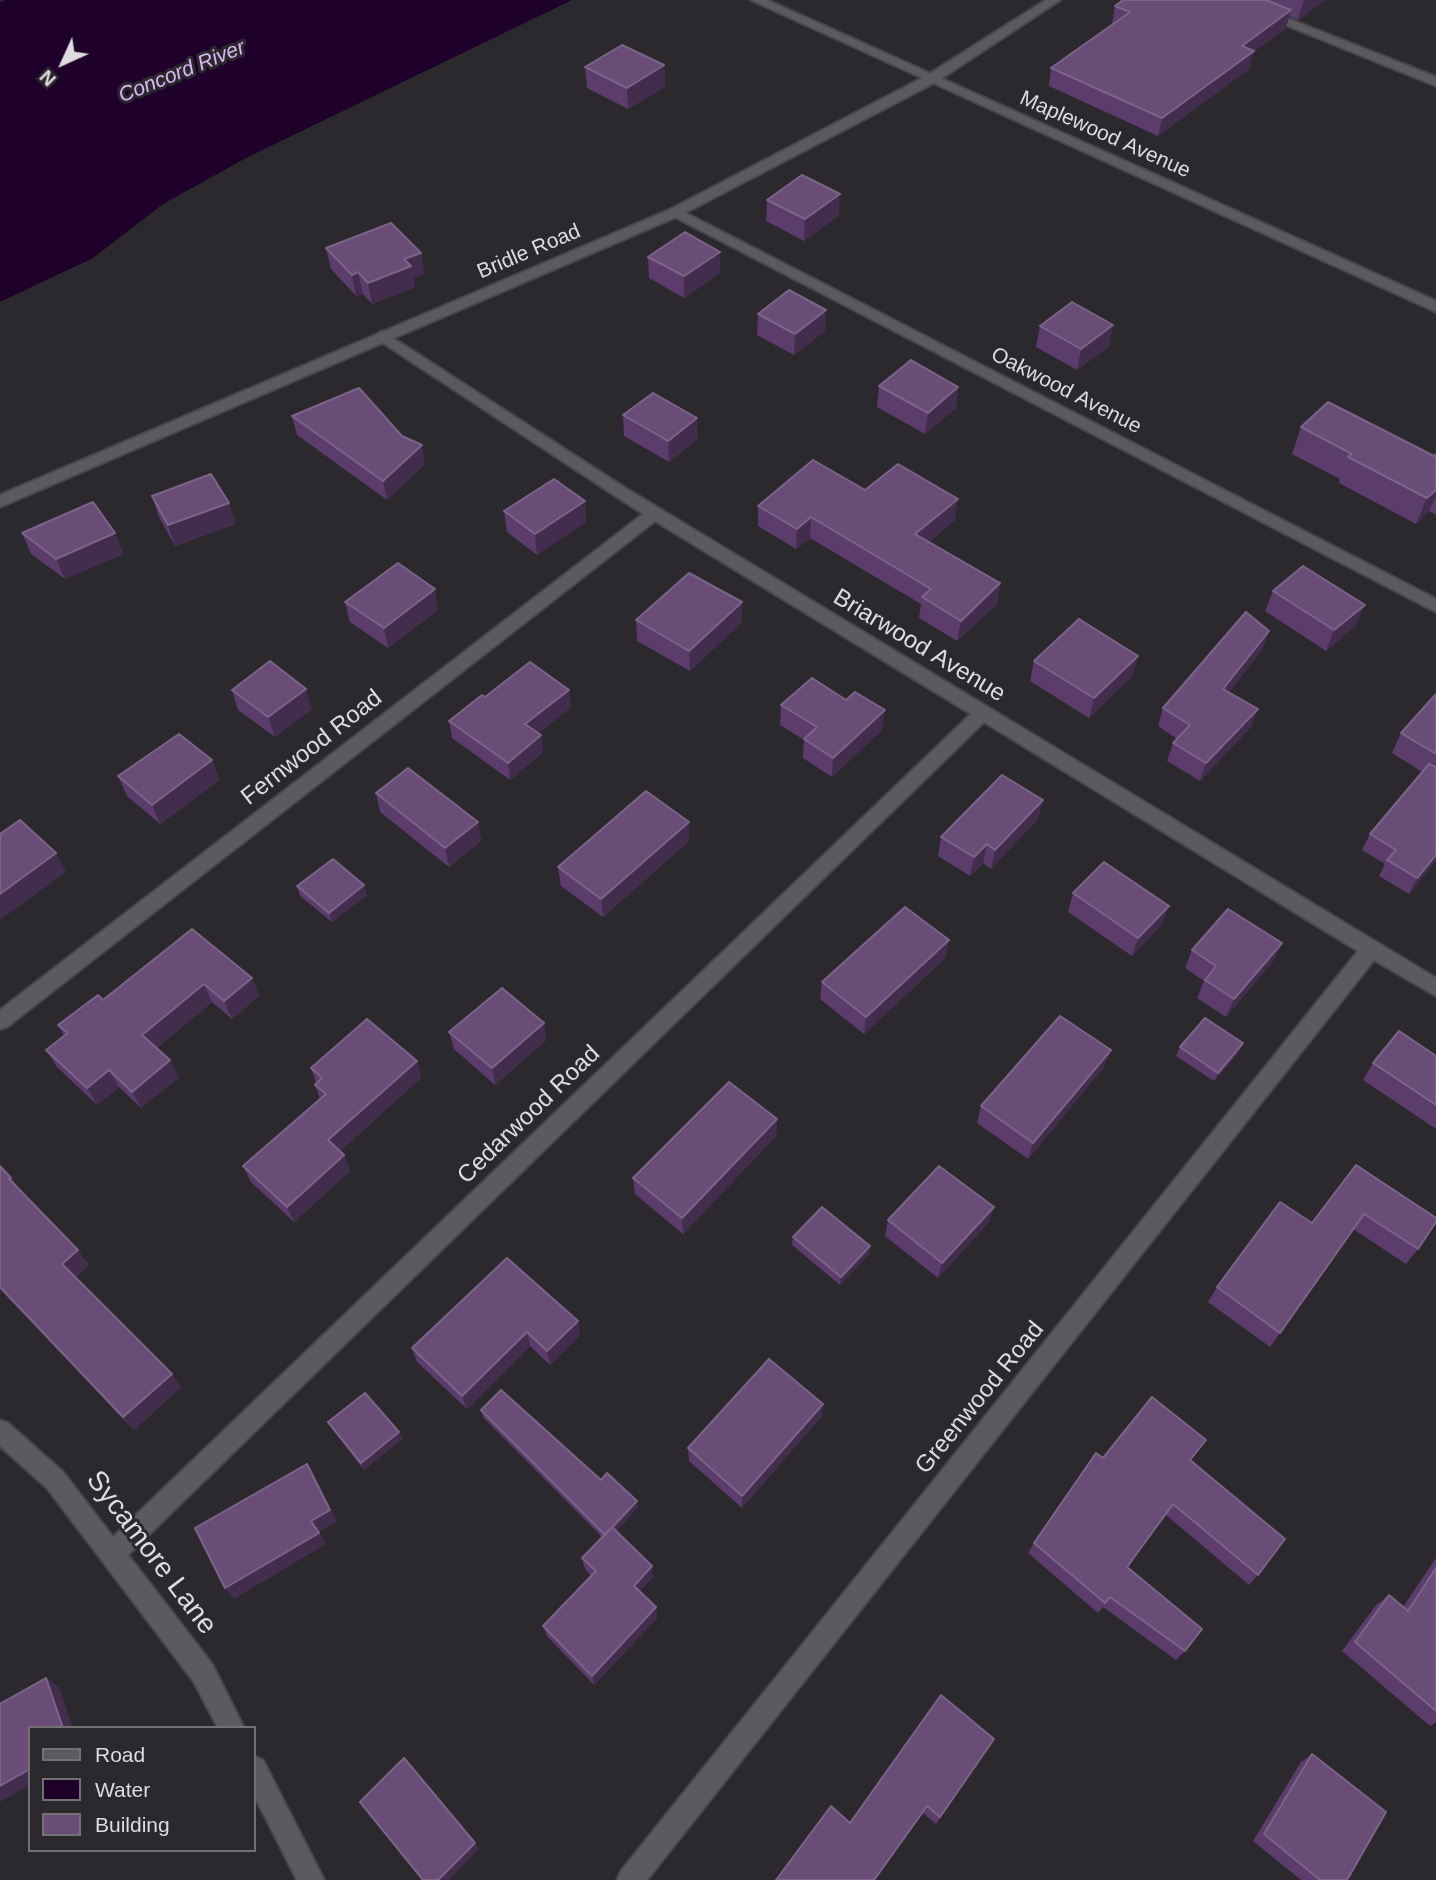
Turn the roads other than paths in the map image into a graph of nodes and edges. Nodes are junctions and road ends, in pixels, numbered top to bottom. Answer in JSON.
{"nodes":[{"id":1,"x":757,"y":0,"type":"edge"},
{"id":2,"x":1054,"y":0,"type":"edge"},
{"id":3,"x":1230,"y":0,"type":"edge"},
{"id":4,"x":931,"y":79,"type":"junction"},
{"id":5,"x":1436,"y":82,"type":"edge"},
{"id":6,"x":676,"y":212,"type":"junction"},
{"id":7,"x":1436,"y":307,"type":"edge"},
{"id":8,"x":382,"y":336,"type":"junction"},
{"id":9,"x":0,"y":501,"type":"edge"},
{"id":10,"x":655,"y":513,"type":"junction"},
{"id":11,"x":1436,"y":606,"type":"edge"},
{"id":12,"x":984,"y":713,"type":"junction"},
{"id":13,"x":1371,"y":949,"type":"junction"},
{"id":14,"x":1436,"y":988,"type":"edge"},
{"id":15,"x":0,"y":1021,"type":"edge"},
{"id":16,"x":0,"y":1431,"type":"edge"},
{"id":17,"x":111,"y":1555,"type":"junction"},
{"id":18,"x":231,"y":1726,"type":"edge"},
{"id":19,"x":256,"y":1773,"type":"edge"},
{"id":20,"x":311,"y":1880,"type":"edge"},
{"id":21,"x":631,"y":1880,"type":"edge"}],
"edges":[{"from":1,"to":4,"type":"street","name":"Maplewood Avenue"},
{"from":2,"to":4,"type":"street","name":"Bridle Road"},
{"from":3,"to":5,"type":"street"},
{"from":4,"to":6,"type":"street","name":"Bridle Road"},
{"from":4,"to":7,"type":"street","name":"Maplewood Avenue"},
{"from":6,"to":8,"type":"street","name":"Bridle Road"},
{"from":6,"to":11,"type":"street","name":"Oakwood Avenue"},
{"from":8,"to":9,"type":"street","name":"Bridle Road"},
{"from":8,"to":10,"type":"street","name":"Briarwood Avenue"},
{"from":10,"to":12,"type":"street","name":"Briarwood Avenue"},
{"from":10,"to":15,"type":"street","name":"Fernwood Road"},
{"from":12,"to":13,"type":"street","name":"Briarwood Avenue"},
{"from":12,"to":17,"type":"street","name":"Cedarwood Road"},
{"from":13,"to":14,"type":"street","name":"Briarwood Avenue"},
{"from":13,"to":21,"type":"street","name":"Greenwood Road"},
{"from":16,"to":17,"type":"street","name":"Sycamore Lane"},
{"from":17,"to":18,"type":"street","name":"Sycamore Lane"},
{"from":19,"to":20,"type":"street"}]}
